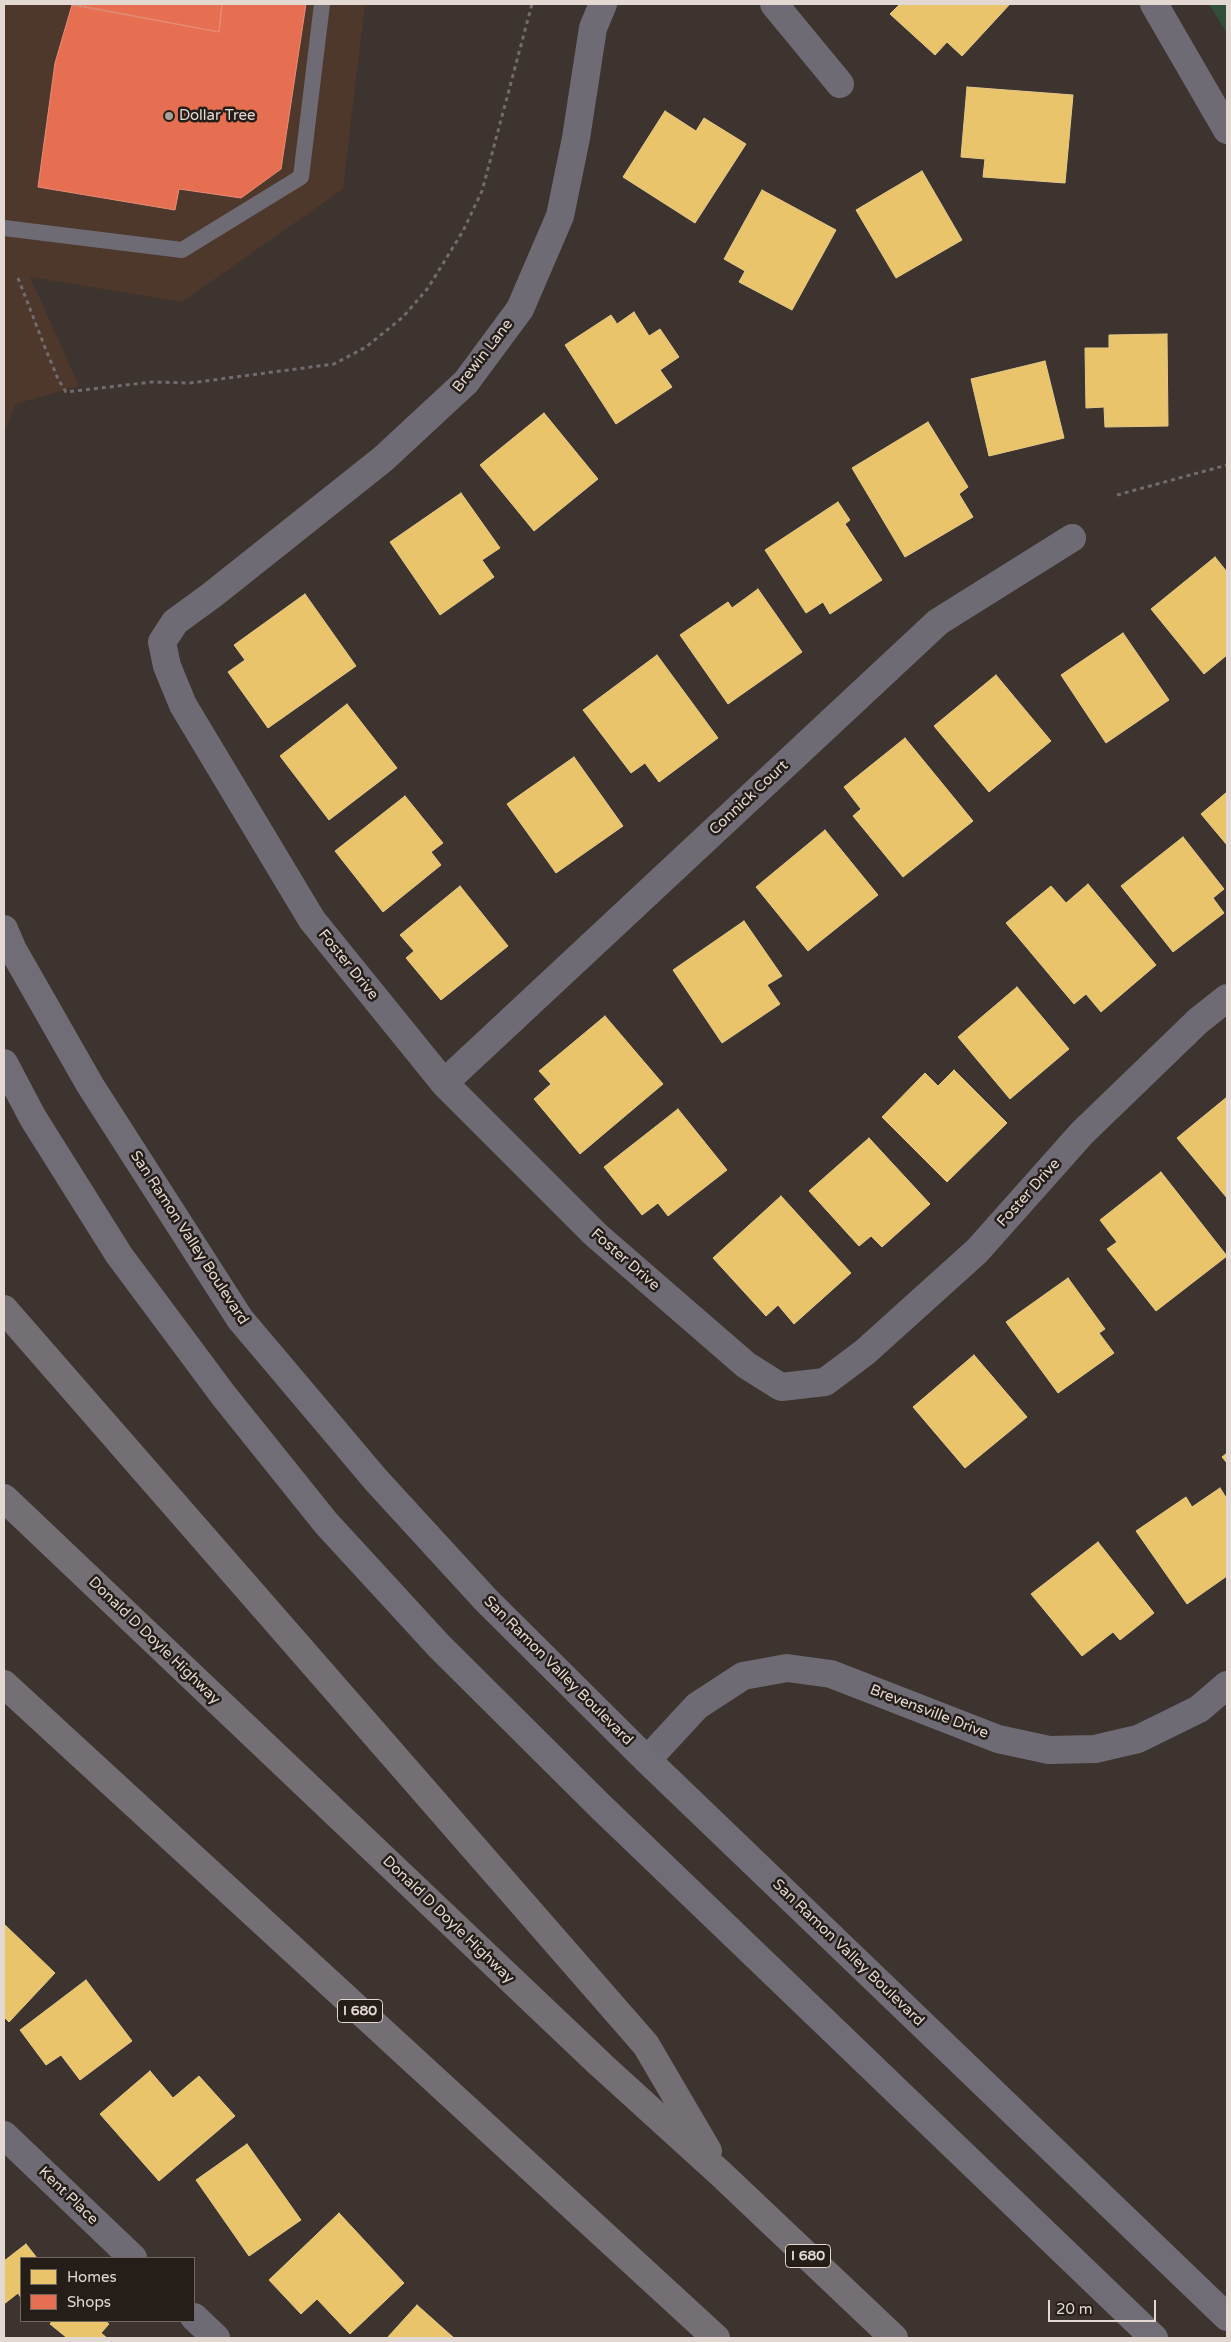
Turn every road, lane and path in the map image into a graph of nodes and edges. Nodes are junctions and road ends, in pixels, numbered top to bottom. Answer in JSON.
{"nodes":[{"id":1,"x":322,"y":4,"type":"edge"},
{"id":2,"x":532,"y":4,"type":"edge"},
{"id":3,"x":603,"y":4,"type":"edge"},
{"id":4,"x":774,"y":4,"type":"edge"},
{"id":5,"x":1154,"y":4,"type":"edge"},
{"id":6,"x":840,"y":84,"type":"dead end"},
{"id":7,"x":1227,"y":130,"type":"edge"},
{"id":8,"x":4,"y":228,"type":"edge"},
{"id":9,"x":18,"y":278,"type":"dead end"},
{"id":10,"x":1227,"y":466,"type":"edge"},
{"id":11,"x":1117,"y":494,"type":"dead end"},
{"id":12,"x":1072,"y":538,"type":"dead end"},
{"id":13,"x":175,"y":622,"type":"joint"},
{"id":14,"x":4,"y":930,"type":"edge"},
{"id":15,"x":1227,"y":998,"type":"edge"},
{"id":16,"x":4,"y":1063,"type":"edge"},
{"id":17,"x":444,"y":1083,"type":"junction"},
{"id":18,"x":4,"y":1309,"type":"edge"},
{"id":19,"x":4,"y":1498,"type":"edge"},
{"id":20,"x":4,"y":1684,"type":"edge"},
{"id":21,"x":1227,"y":1684,"type":"edge"},
{"id":22,"x":647,"y":1760,"type":"junction"},
{"id":23,"x":4,"y":2135,"type":"edge"},
{"id":24,"x":721,"y":2174,"type":"junction"},
{"id":25,"x":132,"y":2257,"type":"edge"},
{"id":26,"x":1227,"y":2317,"type":"edge"},
{"id":27,"x":195,"y":2318,"type":"edge"},
{"id":28,"x":216,"y":2338,"type":"edge"},
{"id":29,"x":716,"y":2338,"type":"edge"},
{"id":30,"x":894,"y":2338,"type":"edge"},
{"id":31,"x":1154,"y":2338,"type":"edge"}],
"edges":[{"from":1,"to":8,"type":"lane"},
{"from":2,"to":9,"type":"path"},
{"from":3,"to":13,"type":"street","name":"Brewin Lane"},
{"from":4,"to":6,"type":"street"},
{"from":5,"to":7,"type":"street"},
{"from":10,"to":11,"type":"path"},
{"from":12,"to":17,"type":"street","name":"Connick Court"},
{"from":13,"to":17,"type":"street","name":"Foster Drive"},
{"from":14,"to":22,"type":"main road","name":"San Ramon Valley Boulevard"},
{"from":15,"to":17,"type":"street","name":"Foster Drive"},
{"from":16,"to":31,"type":"main road"},
{"from":18,"to":24,"type":"highway"},
{"from":19,"to":24,"type":"highway","name":"Donald D Doyle Highway","number":"I 680"},
{"from":20,"to":29,"type":"highway","number":"I 680"},
{"from":21,"to":22,"type":"street","name":"Brevensville Drive"},
{"from":22,"to":26,"type":"main road","name":"San Ramon Valley Boulevard"},
{"from":23,"to":25,"type":"street","name":"Kent Place"},
{"from":24,"to":30,"type":"highway","name":"Donald D Doyle Highway","number":"I 680"},
{"from":27,"to":28,"type":"street"}]}
